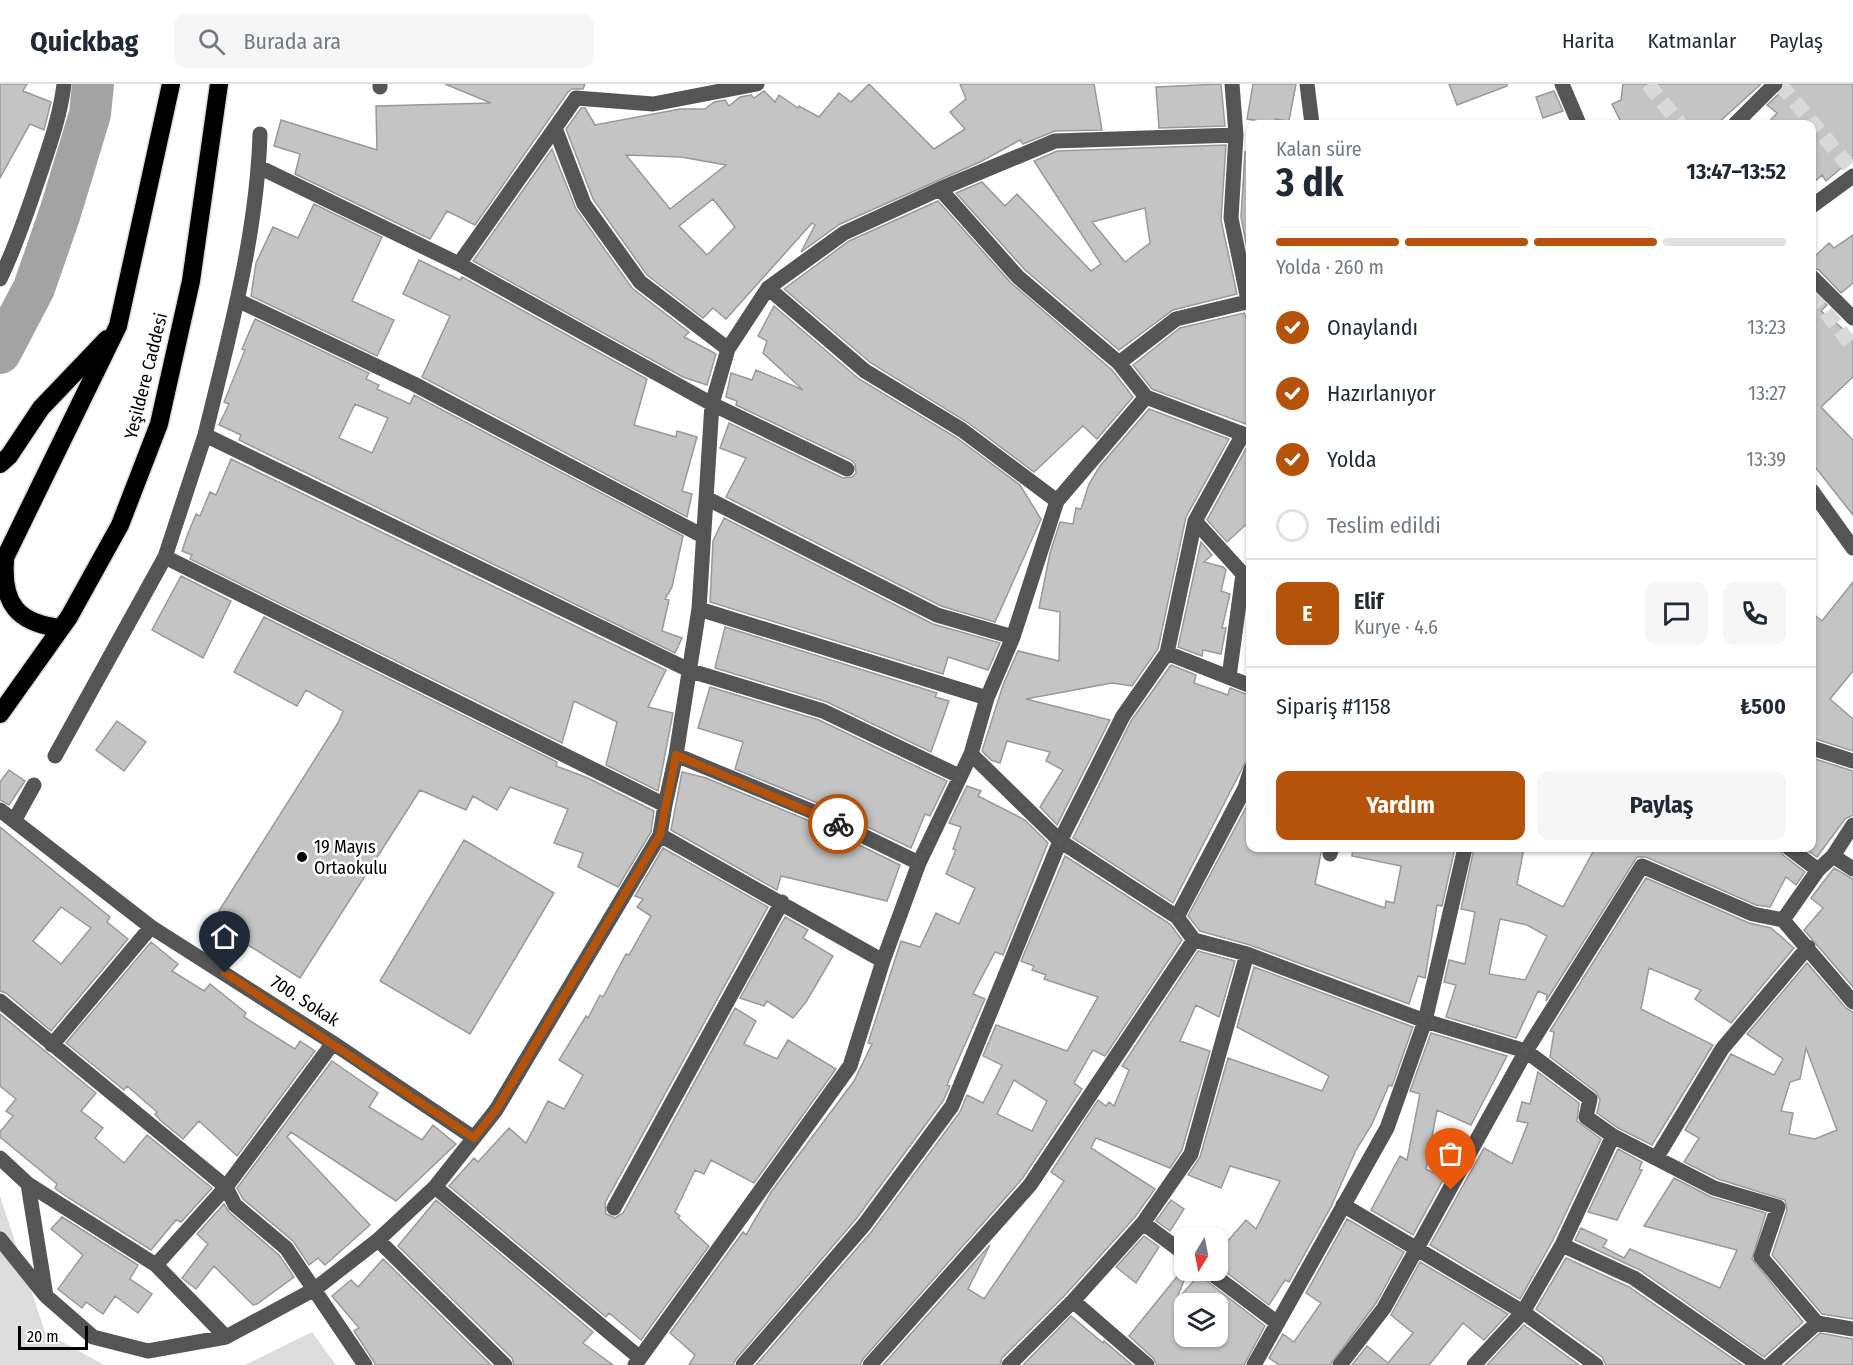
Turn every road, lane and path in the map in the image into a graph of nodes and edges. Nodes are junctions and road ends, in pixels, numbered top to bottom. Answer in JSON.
{"nodes":[{"id":1,"x":64,"y":84,"type":"edge"},
{"id":2,"x":169,"y":84,"type":"edge"},
{"id":3,"x":219,"y":84,"type":"edge"},
{"id":4,"x":757,"y":84,"type":"edge"},
{"id":5,"x":1232,"y":84,"type":"edge"},
{"id":6,"x":1307,"y":84,"type":"edge"},
{"id":7,"x":1562,"y":84,"type":"edge"},
{"id":8,"x":1775,"y":84,"type":"edge"},
{"id":9,"x":1312,"y":120,"type":"edge"},
{"id":10,"x":1577,"y":120,"type":"edge"},
{"id":11,"x":1739,"y":120,"type":"edge"},
{"id":12,"x":555,"y":128,"type":"junction"},
{"id":13,"x":260,"y":134,"type":"dead end"},
{"id":14,"x":1236,"y":135,"type":"junction"},
{"id":15,"x":259,"y":166,"type":"junction"},
{"id":16,"x":1853,"y":176,"type":"edge"},
{"id":17,"x":940,"y":189,"type":"junction"},
{"id":18,"x":1816,"y":203,"type":"edge"},
{"id":19,"x":459,"y":264,"type":"junction"},
{"id":20,"x":0,"y":279,"type":"edge"},
{"id":21,"x":1816,"y":281,"type":"edge"},
{"id":22,"x":1246,"y":287,"type":"edge"},
{"id":23,"x":768,"y":288,"type":"junction"},
{"id":24,"x":237,"y":300,"type":"junction"},
{"id":25,"x":1246,"y":302,"type":"edge"},
{"id":26,"x":1850,"y":311,"type":"edge"},
{"id":27,"x":118,"y":326,"type":"junction"},
{"id":28,"x":728,"y":349,"type":"junction"},
{"id":29,"x":1119,"y":363,"type":"junction"},
{"id":30,"x":1146,"y":398,"type":"junction"},
{"id":31,"x":712,"y":404,"type":"junction"},
{"id":32,"x":205,"y":435,"type":"junction"},
{"id":33,"x":1246,"y":435,"type":"edge"},
{"id":34,"x":1246,"y":437,"type":"edge"},
{"id":35,"x":0,"y":464,"type":"edge"},
{"id":36,"x":847,"y":469,"type":"dead end"},
{"id":37,"x":1816,"y":497,"type":"edge"},
{"id":38,"x":706,"y":498,"type":"junction"},
{"id":39,"x":1057,"y":501,"type":"junction"},
{"id":40,"x":1195,"y":521,"type":"junction"},
{"id":41,"x":703,"y":536,"type":"junction"},
{"id":42,"x":1853,"y":548,"type":"edge"},
{"id":43,"x":165,"y":557,"type":"junction"},
{"id":44,"x":2,"y":564,"type":"edge"},
{"id":45,"x":1246,"y":574,"type":"edge"},
{"id":46,"x":1246,"y":581,"type":"edge"},
{"id":47,"x":699,"y":609,"type":"junction"},
{"id":48,"x":60,"y":628,"type":"junction"},
{"id":49,"x":1013,"y":637,"type":"junction"},
{"id":50,"x":1167,"y":653,"type":"junction"},
{"id":51,"x":691,"y":671,"type":"junction"},
{"id":52,"x":1229,"y":677,"type":"junction"},
{"id":53,"x":1246,"y":684,"type":"edge"},
{"id":54,"x":987,"y":698,"type":"junction"},
{"id":55,"x":0,"y":714,"type":"edge"},
{"id":56,"x":1816,"y":749,"type":"edge"},
{"id":57,"x":971,"y":754,"type":"junction"},
{"id":58,"x":676,"y":755,"type":"junction"},
{"id":59,"x":55,"y":756,"type":"dead end"},
{"id":60,"x":1853,"y":761,"type":"edge"},
{"id":61,"x":959,"y":776,"type":"junction"},
{"id":62,"x":34,"y":785,"type":"dead end"},
{"id":63,"x":1246,"y":785,"type":"edge"},
{"id":64,"x":665,"y":805,"type":"junction"},
{"id":65,"x":0,"y":810,"type":"edge"},
{"id":66,"x":14,"y":821,"type":"junction"},
{"id":67,"x":1853,"y":825,"type":"edge"},
{"id":68,"x":660,"y":835,"type":"junction"},
{"id":69,"x":1060,"y":841,"type":"junction"},
{"id":70,"x":1464,"y":852,"type":"edge"},
{"id":71,"x":1794,"y":852,"type":"edge"},
{"id":72,"x":1833,"y":855,"type":"junction"},
{"id":73,"x":919,"y":863,"type":"junction"},
{"id":74,"x":1853,"y":869,"type":"edge"},
{"id":75,"x":1818,"y":870,"type":"junction"},
{"id":76,"x":782,"y":902,"type":"junction"},
{"id":77,"x":1177,"y":917,"type":"junction"},
{"id":78,"x":1783,"y":920,"type":"junction"},
{"id":79,"x":151,"y":927,"type":"junction"},
{"id":80,"x":1194,"y":940,"type":"junction"},
{"id":81,"x":1809,"y":947,"type":"junction"},
{"id":82,"x":1247,"y":954,"type":"junction"},
{"id":83,"x":883,"y":960,"type":"junction"},
{"id":84,"x":0,"y":1001,"type":"edge"},
{"id":85,"x":1853,"y":1002,"type":"edge"},
{"id":86,"x":1425,"y":1021,"type":"junction"},
{"id":87,"x":333,"y":1043,"type":"junction"},
{"id":88,"x":52,"y":1045,"type":"junction"},
{"id":89,"x":1526,"y":1051,"type":"junction"},
{"id":90,"x":1613,"y":1136,"type":"junction"},
{"id":91,"x":474,"y":1138,"type":"junction"},
{"id":92,"x":1658,"y":1157,"type":"junction"},
{"id":93,"x":0,"y":1158,"type":"edge"},
{"id":94,"x":28,"y":1184,"type":"junction"},
{"id":95,"x":226,"y":1187,"type":"junction"},
{"id":96,"x":435,"y":1187,"type":"junction"},
{"id":97,"x":1343,"y":1205,"type":"junction"},
{"id":98,"x":614,"y":1208,"type":"dead end"},
{"id":99,"x":1143,"y":1223,"type":"junction"},
{"id":100,"x":0,"y":1239,"type":"edge"},
{"id":101,"x":378,"y":1240,"type":"junction"},
{"id":102,"x":1563,"y":1245,"type":"junction"},
{"id":103,"x":1174,"y":1246,"type":"edge"},
{"id":104,"x":1419,"y":1249,"type":"junction"},
{"id":105,"x":156,"y":1265,"type":"junction"},
{"id":106,"x":1221,"y":1281,"type":"edge"},
{"id":107,"x":315,"y":1289,"type":"junction"},
{"id":108,"x":46,"y":1296,"type":"junction"},
{"id":109,"x":1073,"y":1301,"type":"junction"},
{"id":110,"x":1523,"y":1312,"type":"junction"},
{"id":111,"x":1275,"y":1322,"type":"junction"},
{"id":112,"x":1817,"y":1323,"type":"junction"},
{"id":113,"x":1853,"y":1329,"type":"edge"},
{"id":114,"x":226,"y":1337,"type":"junction"},
{"id":115,"x":637,"y":1361,"type":"edge"},
{"id":116,"x":364,"y":1365,"type":"edge"},
{"id":117,"x":505,"y":1365,"type":"edge"},
{"id":118,"x":743,"y":1365,"type":"edge"},
{"id":119,"x":870,"y":1365,"type":"edge"},
{"id":120,"x":1009,"y":1365,"type":"edge"},
{"id":121,"x":1147,"y":1365,"type":"edge"},
{"id":122,"x":1254,"y":1365,"type":"edge"},
{"id":123,"x":1340,"y":1365,"type":"edge"},
{"id":124,"x":1474,"y":1365,"type":"edge"},
{"id":125,"x":1596,"y":1365,"type":"edge"},
{"id":126,"x":1759,"y":1365,"type":"edge"},
{"id":127,"x":1770,"y":1365,"type":"edge"}],
"edges":[{"from":1,"to":20,"type":"street"},
{"from":2,"to":27,"type":"highway"},
{"from":3,"to":48,"type":"highway","name":"Yeşildere Caddesi"},
{"from":4,"to":12,"type":"street"},
{"from":5,"to":14,"type":"street"},
{"from":6,"to":9,"type":"street"},
{"from":7,"to":10,"type":"street"},
{"from":8,"to":11,"type":"street"},
{"from":12,"to":19,"type":"street"},
{"from":12,"to":28,"type":"street"},
{"from":13,"to":15,"type":"street"},
{"from":14,"to":17,"type":"street"},
{"from":14,"to":22,"type":"street"},
{"from":15,"to":19,"type":"street"},
{"from":15,"to":24,"type":"street"},
{"from":16,"to":18,"type":"street"},
{"from":17,"to":23,"type":"street"},
{"from":17,"to":29,"type":"street"},
{"from":19,"to":31,"type":"street"},
{"from":21,"to":26,"type":"street"},
{"from":23,"to":28,"type":"street"},
{"from":23,"to":39,"type":"street"},
{"from":24,"to":32,"type":"street"},
{"from":24,"to":41,"type":"street"},
{"from":25,"to":29,"type":"street"},
{"from":27,"to":35,"type":"highway"},
{"from":27,"to":44,"type":"highway"},
{"from":28,"to":31,"type":"street"},
{"from":29,"to":30,"type":"street"},
{"from":30,"to":33,"type":"street"},
{"from":30,"to":39,"type":"street"},
{"from":31,"to":36,"type":"street"},
{"from":31,"to":38,"type":"street"},
{"from":32,"to":43,"type":"street"},
{"from":32,"to":51,"type":"street"},
{"from":34,"to":40,"type":"street"},
{"from":37,"to":42,"type":"street"},
{"from":38,"to":41,"type":"street"},
{"from":38,"to":49,"type":"street"},
{"from":39,"to":49,"type":"street"},
{"from":40,"to":45,"type":"street"},
{"from":40,"to":50,"type":"street"},
{"from":41,"to":47,"type":"street"},
{"from":43,"to":59,"type":"street"},
{"from":43,"to":64,"type":"street"},
{"from":44,"to":48,"type":"highway"},
{"from":46,"to":52,"type":"street"},
{"from":47,"to":51,"type":"street"},
{"from":47,"to":54,"type":"street"},
{"from":48,"to":55,"type":"highway","name":"Yeşildere Caddesi"},
{"from":49,"to":54,"type":"street"},
{"from":50,"to":52,"type":"street"},
{"from":50,"to":69,"type":"street"},
{"from":51,"to":58,"type":"street"},
{"from":51,"to":61,"type":"street"},
{"from":52,"to":53,"type":"street"},
{"from":54,"to":57,"type":"street"},
{"from":56,"to":60,"type":"street"},
{"from":57,"to":61,"type":"street"},
{"from":57,"to":69,"type":"street"},
{"from":58,"to":64,"type":"street"},
{"from":58,"to":73,"type":"street"},
{"from":61,"to":73,"type":"street"},
{"from":62,"to":66,"type":"street"},
{"from":63,"to":77,"type":"street"},
{"from":64,"to":68,"type":"street"},
{"from":65,"to":66,"type":"street","name":"700. Sokak"},
{"from":66,"to":79,"type":"street","name":"700. Sokak"},
{"from":67,"to":72,"type":"street"},
{"from":68,"to":76,"type":"street"},
{"from":68,"to":91,"type":"street"},
{"from":69,"to":77,"type":"street"},
{"from":69,"to":118,"type":"street"},
{"from":70,"to":86,"type":"street"},
{"from":71,"to":75,"type":"street"},
{"from":72,"to":74,"type":"street"},
{"from":72,"to":75,"type":"street"},
{"from":73,"to":83,"type":"street"},
{"from":75,"to":78,"type":"street"},
{"from":76,"to":83,"type":"street"},
{"from":76,"to":98,"type":"street"},
{"from":77,"to":80,"type":"street"},
{"from":78,"to":81,"type":"street"},
{"from":78,"to":89,"type":"street"},
{"from":79,"to":87,"type":"street","name":"700. Sokak"},
{"from":79,"to":88,"type":"street"},
{"from":80,"to":82,"type":"street"},
{"from":80,"to":119,"type":"street"},
{"from":81,"to":85,"type":"street"},
{"from":81,"to":92,"type":"street"},
{"from":82,"to":86,"type":"street"},
{"from":82,"to":99,"type":"street"},
{"from":83,"to":115,"type":"street"},
{"from":84,"to":88,"type":"street"},
{"from":86,"to":89,"type":"street"},
{"from":86,"to":97,"type":"street"},
{"from":87,"to":91,"type":"street","name":"700. Sokak"},
{"from":87,"to":95,"type":"street"},
{"from":88,"to":95,"type":"street"},
{"from":89,"to":90,"type":"street"},
{"from":89,"to":104,"type":"street"},
{"from":90,"to":92,"type":"street"},
{"from":90,"to":102,"type":"street"},
{"from":91,"to":96,"type":"street"},
{"from":92,"to":112,"type":"street"},
{"from":93,"to":94,"type":"street"},
{"from":94,"to":105,"type":"street"},
{"from":94,"to":108,"type":"street"},
{"from":95,"to":105,"type":"street"},
{"from":95,"to":107,"type":"street"},
{"from":96,"to":101,"type":"street"},
{"from":96,"to":115,"type":"street"},
{"from":97,"to":104,"type":"street"},
{"from":97,"to":111,"type":"street"},
{"from":99,"to":103,"type":"street"},
{"from":99,"to":109,"type":"street"},
{"from":100,"to":108,"type":"street"},
{"from":101,"to":107,"type":"street"},
{"from":101,"to":117,"type":"street"},
{"from":102,"to":110,"type":"street"},
{"from":102,"to":126,"type":"street"},
{"from":104,"to":110,"type":"street"},
{"from":104,"to":123,"type":"street"},
{"from":105,"to":114,"type":"street"},
{"from":106,"to":111,"type":"street"},
{"from":107,"to":114,"type":"street"},
{"from":107,"to":116,"type":"street"},
{"from":108,"to":114,"type":"street"},
{"from":109,"to":120,"type":"street"},
{"from":109,"to":121,"type":"street"},
{"from":110,"to":124,"type":"street"},
{"from":110,"to":125,"type":"street"},
{"from":111,"to":122,"type":"street"},
{"from":112,"to":113,"type":"street"},
{"from":112,"to":127,"type":"street"}]}
